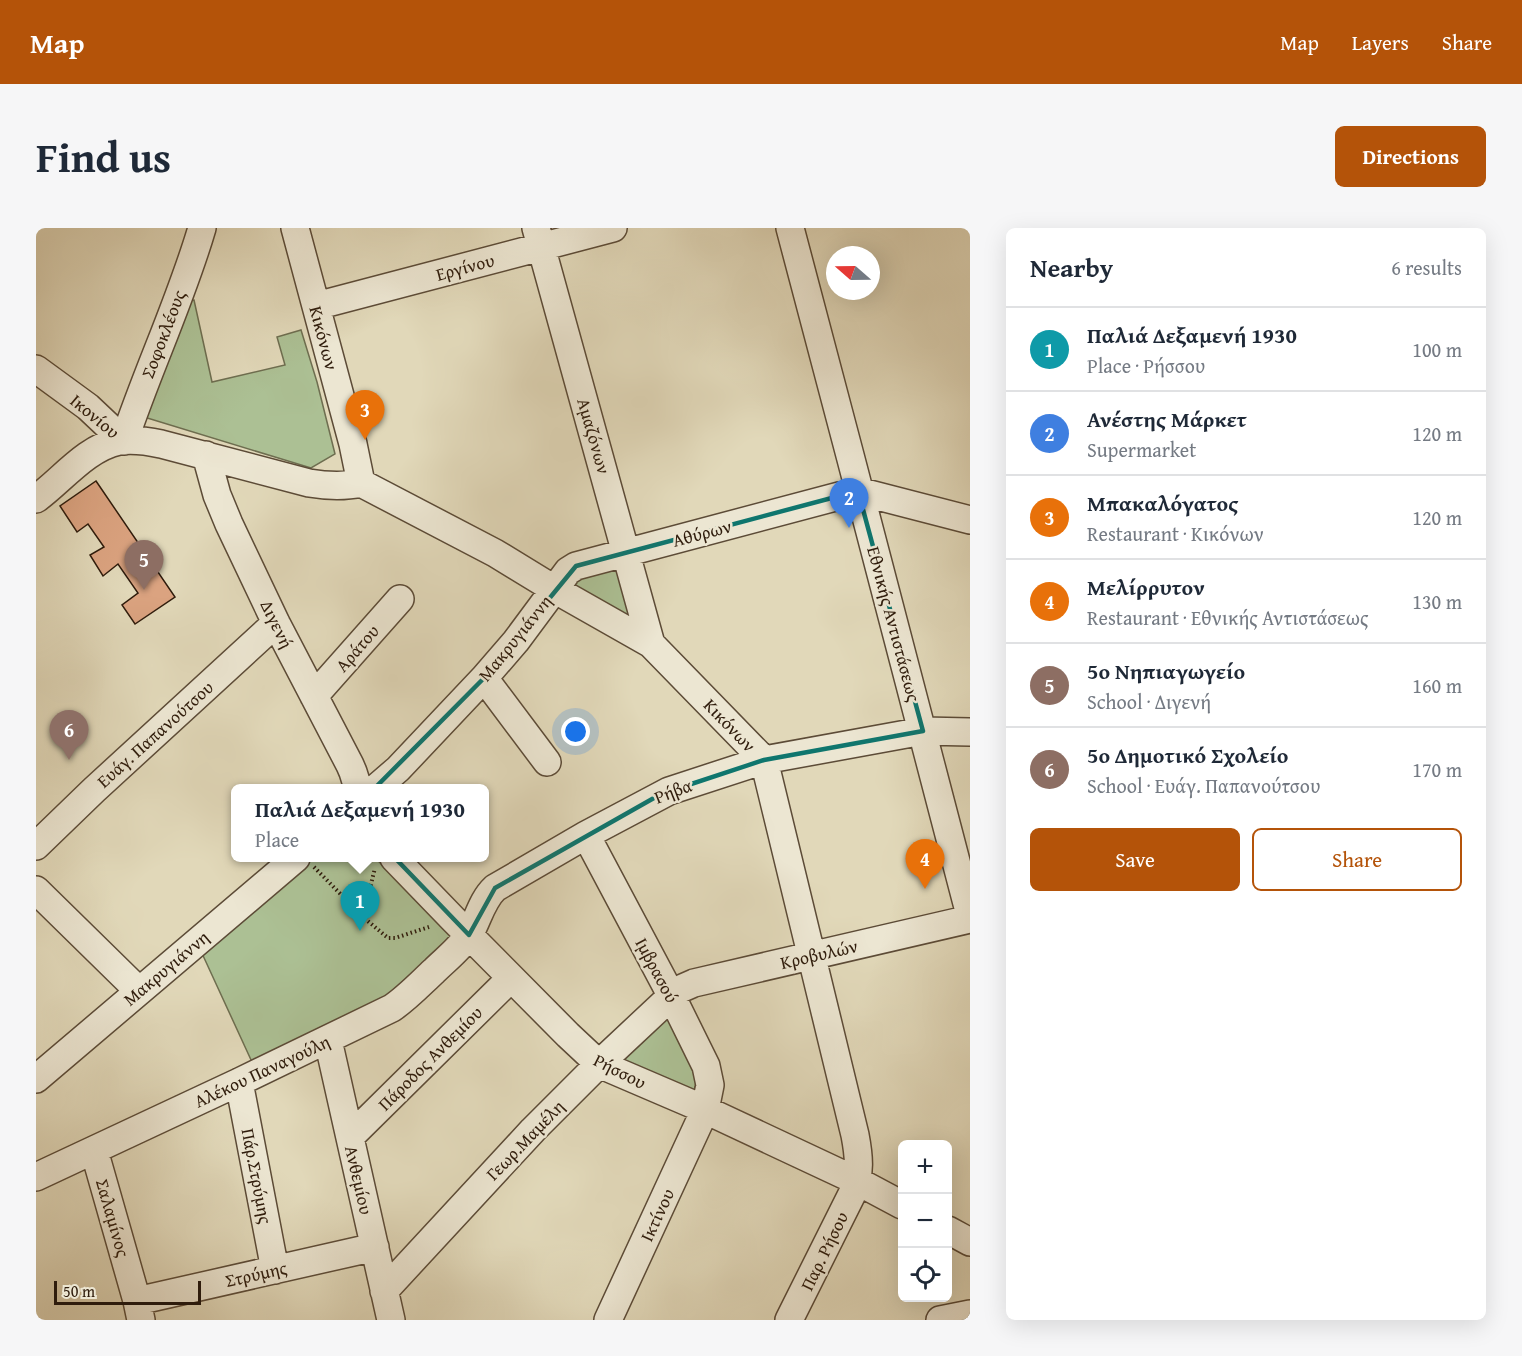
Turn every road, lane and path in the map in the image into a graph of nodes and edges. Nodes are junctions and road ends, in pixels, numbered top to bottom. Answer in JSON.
{"nodes":[{"id":1,"x":202,"y":228,"type":"edge"},
{"id":2,"x":294,"y":228,"type":"edge"},
{"id":3,"x":613,"y":228,"type":"edge"},
{"id":4,"x":790,"y":228,"type":"edge"},
{"id":5,"x":538,"y":237,"type":"edge"},
{"id":6,"x":316,"y":306,"type":"junction"},
{"id":7,"x":36,"y":369,"type":"edge"},
{"id":8,"x":124,"y":441,"type":"junction"},
{"id":9,"x":206,"y":455,"type":"junction"},
{"id":10,"x":362,"y":483,"type":"junction"},
{"id":11,"x":858,"y":491,"type":"junction"},
{"id":12,"x":36,"y":499,"type":"edge"},
{"id":13,"x":970,"y":520,"type":"edge"},
{"id":14,"x":626,"y":554,"type":"junction"},
{"id":15,"x":554,"y":589,"type":"junction"},
{"id":16,"x":400,"y":599,"type":"dead end"},
{"id":17,"x":276,"y":623,"type":"junction"},
{"id":18,"x":651,"y":645,"type":"junction"},
{"id":19,"x":484,"y":678,"type":"junction"},
{"id":20,"x":314,"y":696,"type":"junction"},
{"id":21,"x":923,"y":731,"type":"junction"},
{"id":22,"x":970,"y":732,"type":"edge"},
{"id":23,"x":764,"y":760,"type":"junction"},
{"id":24,"x":547,"y":762,"type":"dead end"},
{"id":25,"x":356,"y":784,"type":"edge"},
{"id":26,"x":381,"y":784,"type":"edge"},
{"id":27,"x":586,"y":835,"type":"junction"},
{"id":28,"x":36,"y":846,"type":"edge"},
{"id":29,"x":305,"y":862,"type":"edge"},
{"id":30,"x":384,"y":862,"type":"edge"},
{"id":31,"x":36,"y":890,"type":"edge"},
{"id":32,"x":363,"y":916,"type":"junction"},
{"id":33,"x":970,"y":917,"type":"edge"},
{"id":34,"x":461,"y":927,"type":"junction"},
{"id":35,"x":812,"y":956,"type":"junction"},
{"id":36,"x":511,"y":978,"type":"junction"},
{"id":37,"x":139,"y":991,"type":"junction"},
{"id":38,"x":671,"y":995,"type":"junction"},
{"id":39,"x":328,"y":1040,"type":"junction"},
{"id":40,"x":599,"y":1064,"type":"junction"},
{"id":41,"x":36,"y":1079,"type":"edge"},
{"id":42,"x":239,"y":1082,"type":"junction"},
{"id":43,"x":705,"y":1110,"type":"junction"},
{"id":44,"x":350,"y":1137,"type":"junction"},
{"id":45,"x":94,"y":1150,"type":"junction"},
{"id":46,"x":36,"y":1177,"type":"edge"},
{"id":47,"x":857,"y":1181,"type":"junction"},
{"id":48,"x":898,"y":1202,"type":"edge"},
{"id":49,"x":952,"y":1232,"type":"edge"},
{"id":50,"x":970,"y":1242,"type":"edge"},
{"id":51,"x":375,"y":1247,"type":"junction"},
{"id":52,"x":275,"y":1270,"type":"junction"},
{"id":53,"x":384,"y":1291,"type":"junction"},
{"id":54,"x":139,"y":1311,"type":"edge"},
{"id":55,"x":970,"y":1314,"type":"edge"},
{"id":56,"x":391,"y":1320,"type":"edge"},
{"id":57,"x":608,"y":1320,"type":"edge"},
{"id":58,"x":789,"y":1320,"type":"edge"},
{"id":59,"x":939,"y":1320,"type":"edge"}],
"edges":[{"from":1,"to":8,"type":"street","name":"Σοφοκλέους"},
{"from":2,"to":6,"type":"street","name":"Κικόνων"},
{"from":3,"to":5,"type":"street","name":"Εργίνου"},
{"from":4,"to":11,"type":"street","name":"Εθνικής Αντιστάσεως"},
{"from":5,"to":6,"type":"street","name":"Εργίνου"},
{"from":5,"to":14,"type":"street","name":"Αμαζόνων"},
{"from":6,"to":10,"type":"street","name":"Κικόνων"},
{"from":7,"to":8,"type":"street","name":"Ικονίου"},
{"from":8,"to":9,"type":"street"},
{"from":8,"to":12,"type":"street"},
{"from":9,"to":10,"type":"street"},
{"from":9,"to":17,"type":"street","name":"Διγενή"},
{"from":10,"to":15,"type":"street","name":"Κικόνων"},
{"from":11,"to":13,"type":"street"},
{"from":11,"to":14,"type":"street","name":"Αθύρων"},
{"from":11,"to":21,"type":"street","name":"Εθνικής Αντιστάσεως"},
{"from":14,"to":15,"type":"street","name":"Αθύρων"},
{"from":14,"to":18,"type":"street","name":"Αμαζόνων"},
{"from":15,"to":18,"type":"street","name":"Κικόνων"},
{"from":15,"to":19,"type":"street","name":"Μακρυγιάννη"},
{"from":16,"to":20,"type":"street","name":"Αράτου"},
{"from":17,"to":20,"type":"street","name":"Διγενή"},
{"from":17,"to":28,"type":"street","name":"Ευάγ. Παπανούτσου"},
{"from":18,"to":23,"type":"street","name":"Κικόνων"},
{"from":19,"to":24,"type":"street"},
{"from":19,"to":26,"type":"street","name":"Μακρυγιάννη"},
{"from":20,"to":25,"type":"street","name":"Διγενή"},
{"from":21,"to":22,"type":"street","name":"Ρήβα"},
{"from":21,"to":23,"type":"street","name":"Ρήβα"},
{"from":21,"to":33,"type":"street","name":"Εθνικής Αντιστάσεως"},
{"from":23,"to":27,"type":"street","name":"Ρήβα"},
{"from":23,"to":35,"type":"street","name":"Κικόνων"},
{"from":27,"to":34,"type":"street","name":"Ρήβα"},
{"from":27,"to":38,"type":"street","name":"Ιμβρασού"},
{"from":29,"to":32,"type":"path"},
{"from":29,"to":37,"type":"street","name":"Μακρυγιάννη"},
{"from":30,"to":32,"type":"path"},
{"from":30,"to":34,"type":"street","name":"Ρήσσου"},
{"from":31,"to":37,"type":"street"},
{"from":32,"to":34,"type":"path"},
{"from":33,"to":35,"type":"street","name":"Κροβυλών"},
{"from":34,"to":36,"type":"street","name":"Ρήσσου"},
{"from":34,"to":39,"type":"street","name":"Αλέκου Παναγούλη"},
{"from":35,"to":38,"type":"street","name":"Κροβυλών"},
{"from":35,"to":47,"type":"street","name":"Κικόνων"},
{"from":36,"to":40,"type":"street","name":"Ρήσσου"},
{"from":36,"to":44,"type":"street","name":"Πάροδος Ανθεμίου"},
{"from":37,"to":41,"type":"street","name":"Μακρυγιάννη"},
{"from":38,"to":40,"type":"street","name":"Γεωρ.Μαμέλη"},
{"from":38,"to":43,"type":"street","name":"Ιμβρασού"},
{"from":39,"to":42,"type":"street","name":"Αλέκου Παναγούλη"},
{"from":39,"to":44,"type":"street","name":"Ανθεμίου"},
{"from":40,"to":43,"type":"street","name":"Ρήσσου"},
{"from":40,"to":53,"type":"street","name":"Γεωρ.Μαμέλη"},
{"from":42,"to":45,"type":"street","name":"Αλέκου Παναγούλη"},
{"from":42,"to":52,"type":"street","name":"Πάρ.Στρύμης"},
{"from":43,"to":47,"type":"street","name":"Ρήσσου"},
{"from":43,"to":57,"type":"street","name":"Ικτίνου"},
{"from":44,"to":51,"type":"street","name":"Ανθεμίου"},
{"from":45,"to":46,"type":"street","name":"Αλέκου Παναγούλη"},
{"from":45,"to":54,"type":"street","name":"Σαλαμίνος"},
{"from":47,"to":48,"type":"street","name":"Ρήσσου"},
{"from":47,"to":58,"type":"street","name":"Παρ. Ρήσου"},
{"from":49,"to":50,"type":"street"},
{"from":51,"to":52,"type":"street","name":"Στρύμης"},
{"from":51,"to":53,"type":"street","name":"Ανθεμίου"},
{"from":52,"to":54,"type":"street","name":"Στρύμης"},
{"from":53,"to":56,"type":"street","name":"Ανθεμίου"},
{"from":55,"to":59,"type":"street"}]}
